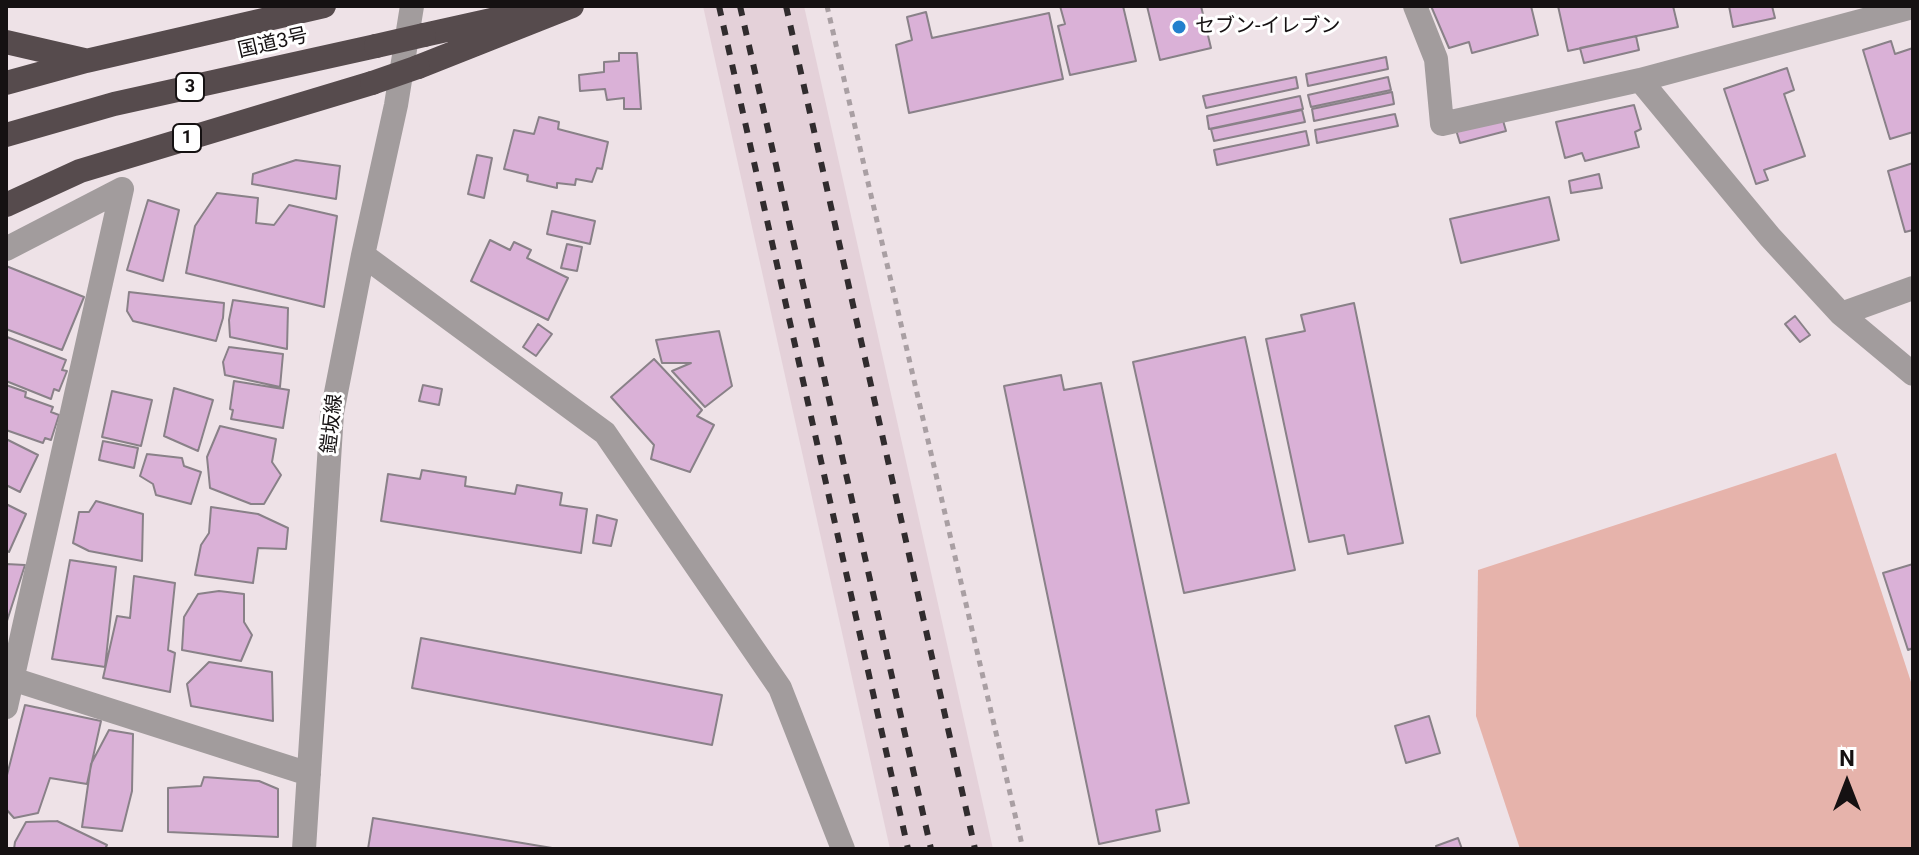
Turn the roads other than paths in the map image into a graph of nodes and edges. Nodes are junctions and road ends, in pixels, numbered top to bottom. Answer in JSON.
{"nodes":[{"id":1,"x":324,"y":6,"type":"edge"},
{"id":2,"x":412,"y":6,"type":"edge"},
{"id":3,"x":553,"y":6,"type":"edge"},
{"id":4,"x":572,"y":6,"type":"edge"},
{"id":5,"x":1415,"y":6,"type":"edge"},
{"id":6,"x":1913,"y":7,"type":"edge"},
{"id":7,"x":6,"y":42,"type":"edge"},
{"id":8,"x":86,"y":61,"type":"junction"},
{"id":9,"x":1640,"y":80,"type":"junction"},
{"id":10,"x":6,"y":83,"type":"edge"},
{"id":11,"x":6,"y":135,"type":"edge"},
{"id":12,"x":6,"y":205,"type":"edge"},
{"id":13,"x":6,"y":249,"type":"edge"},
{"id":14,"x":363,"y":255,"type":"junction"},
{"id":15,"x":1913,"y":288,"type":"edge"},
{"id":16,"x":1841,"y":314,"type":"junction"},
{"id":17,"x":1913,"y":374,"type":"edge"},
{"id":18,"x":9,"y":678,"type":"edge"},
{"id":19,"x":6,"y":707,"type":"edge"},
{"id":20,"x":309,"y":774,"type":"junction"},
{"id":21,"x":304,"y":849,"type":"edge"},
{"id":22,"x":843,"y":849,"type":"edge"}],
"edges":[{"from":1,"to":8,"type":"highway","name":"国道3号"},
{"from":2,"to":14,"type":"street","name":"鎧坂線"},
{"from":3,"to":11,"type":"highway","name":"国道3号","number":"3","bridge":true},
{"from":4,"to":12,"type":"highway","number":"1","bridge":true},
{"from":5,"to":9,"type":"street"},
{"from":6,"to":9,"type":"street"},
{"from":7,"to":8,"type":"highway"},
{"from":8,"to":10,"type":"highway","name":"国道3号"},
{"from":9,"to":16,"type":"street"},
{"from":13,"to":18,"type":"street"},
{"from":14,"to":20,"type":"street","name":"鎧坂線"},
{"from":14,"to":22,"type":"street"},
{"from":15,"to":16,"type":"street"},
{"from":16,"to":17,"type":"street"},
{"from":18,"to":19,"type":"street"},
{"from":18,"to":20,"type":"street"},
{"from":20,"to":21,"type":"street","name":"鎧坂線"}]}
